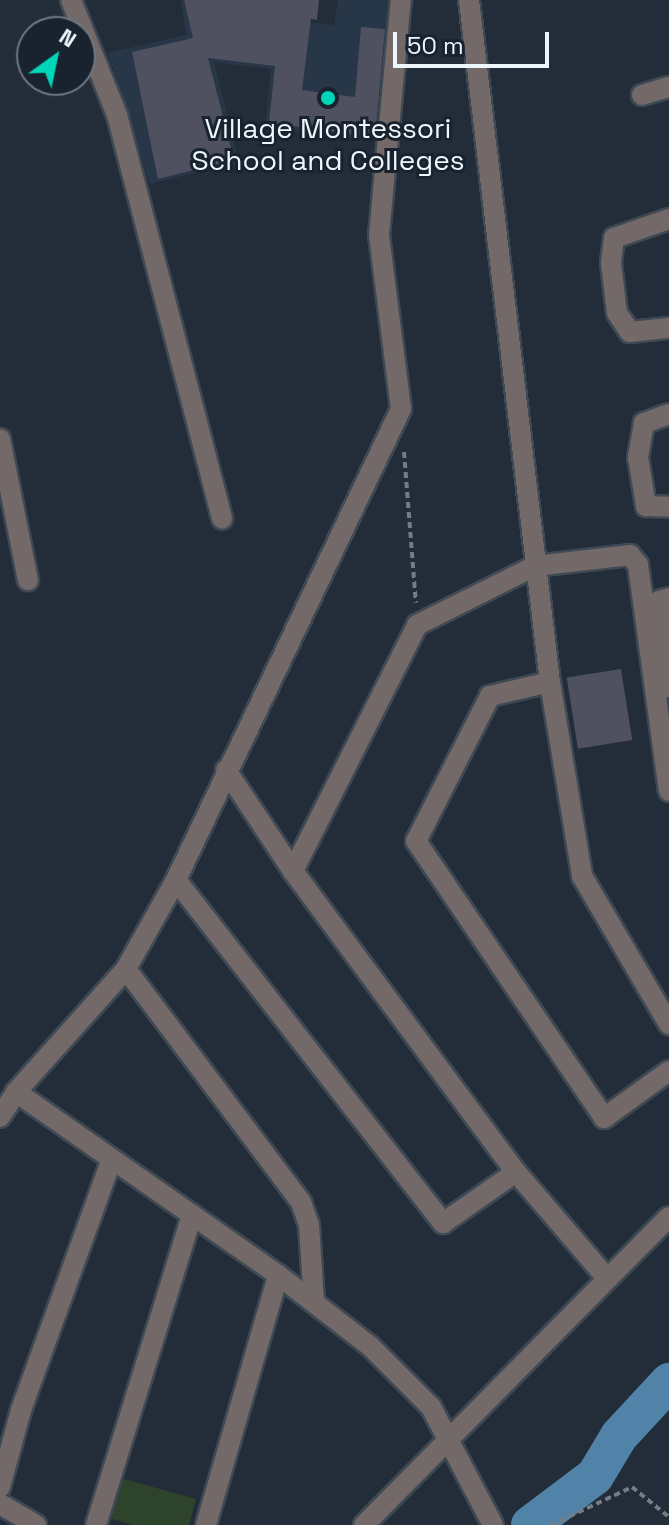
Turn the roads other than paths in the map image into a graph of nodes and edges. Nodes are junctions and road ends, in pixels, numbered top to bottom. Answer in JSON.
{"nodes":[{"id":1,"x":71,"y":0,"type":"edge"},
{"id":2,"x":401,"y":0,"type":"edge"},
{"id":3,"x":469,"y":0,"type":"edge"},
{"id":4,"x":669,"y":87,"type":"edge"},
{"id":5,"x":642,"y":95,"type":"dead end"},
{"id":6,"x":669,"y":219,"type":"edge"},
{"id":7,"x":669,"y":328,"type":"edge"},
{"id":8,"x":669,"y":414,"type":"edge"},
{"id":9,"x":0,"y":439,"type":"edge"},
{"id":10,"x":669,"y":507,"type":"edge"},
{"id":11,"x":222,"y":519,"type":"dead end"},
{"id":12,"x":535,"y":566,"type":"junction"},
{"id":13,"x":28,"y":580,"type":"dead end"},
{"id":14,"x":669,"y":598,"type":"edge"},
{"id":15,"x":550,"y":682,"type":"junction"},
{"id":16,"x":669,"y":687,"type":"edge"},
{"id":17,"x":226,"y":770,"type":"junction"},
{"id":18,"x":669,"y":791,"type":"edge"},
{"id":19,"x":293,"y":871,"type":"junction"},
{"id":20,"x":176,"y":880,"type":"junction"},
{"id":21,"x":126,"y":969,"type":"junction"},
{"id":22,"x":669,"y":1024,"type":"edge"},
{"id":23,"x":669,"y":1071,"type":"edge"},
{"id":24,"x":16,"y":1092,"type":"junction"},
{"id":25,"x":0,"y":1117,"type":"edge"},
{"id":26,"x":112,"y":1159,"type":"junction"},
{"id":27,"x":516,"y":1172,"type":"junction"},
{"id":28,"x":192,"y":1215,"type":"junction"},
{"id":29,"x":669,"y":1217,"type":"edge"},
{"id":30,"x":278,"y":1275,"type":"junction"},
{"id":31,"x":607,"y":1278,"type":"junction"},
{"id":32,"x":314,"y":1302,"type":"junction"},
{"id":33,"x":449,"y":1444,"type":"junction"},
{"id":34,"x":0,"y":1487,"type":"edge"},
{"id":35,"x":0,"y":1504,"type":"edge"},
{"id":36,"x":36,"y":1525,"type":"edge"},
{"id":37,"x":96,"y":1525,"type":"edge"},
{"id":38,"x":206,"y":1525,"type":"edge"},
{"id":39,"x":364,"y":1525,"type":"edge"},
{"id":40,"x":493,"y":1525,"type":"edge"}],
"edges":[{"from":1,"to":11,"type":"street"},
{"from":2,"to":17,"type":"street"},
{"from":3,"to":12,"type":"street"},
{"from":4,"to":5,"type":"street"},
{"from":6,"to":7,"type":"street"},
{"from":8,"to":10,"type":"street"},
{"from":9,"to":13,"type":"street"},
{"from":12,"to":15,"type":"street"},
{"from":12,"to":18,"type":"street"},
{"from":12,"to":19,"type":"street"},
{"from":14,"to":16,"type":"street"},
{"from":15,"to":22,"type":"street"},
{"from":15,"to":23,"type":"street"},
{"from":17,"to":19,"type":"street"},
{"from":17,"to":20,"type":"street"},
{"from":19,"to":27,"type":"street"},
{"from":20,"to":21,"type":"street"},
{"from":20,"to":27,"type":"street"},
{"from":21,"to":24,"type":"street"},
{"from":21,"to":32,"type":"street"},
{"from":24,"to":25,"type":"street"},
{"from":24,"to":26,"type":"street"},
{"from":26,"to":28,"type":"street"},
{"from":26,"to":34,"type":"street"},
{"from":27,"to":31,"type":"street"},
{"from":28,"to":30,"type":"street"},
{"from":28,"to":37,"type":"street"},
{"from":29,"to":31,"type":"street"},
{"from":30,"to":32,"type":"street"},
{"from":30,"to":38,"type":"street"},
{"from":31,"to":33,"type":"street"},
{"from":32,"to":33,"type":"street"},
{"from":33,"to":39,"type":"street"},
{"from":33,"to":40,"type":"street"},
{"from":35,"to":36,"type":"street"}]}
